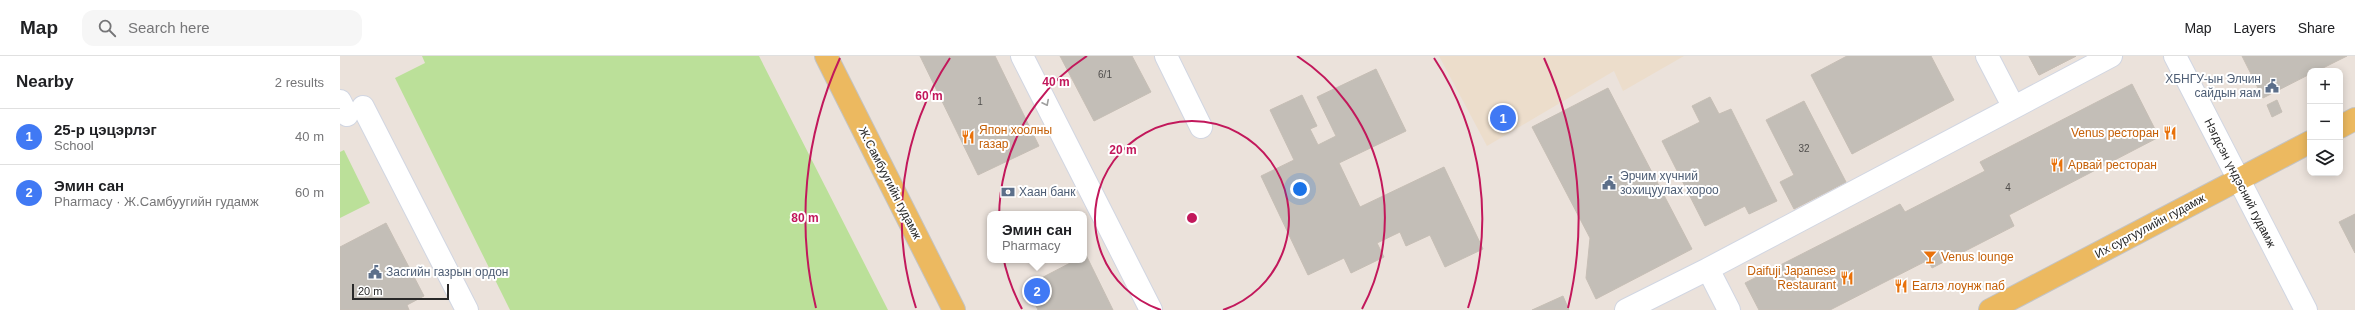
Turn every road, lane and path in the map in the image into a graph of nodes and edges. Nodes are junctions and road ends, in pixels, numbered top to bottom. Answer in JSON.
{"nodes":[{"id":1,"x":826,"y":56,"type":"edge"},
{"id":2,"x":1022,"y":56,"type":"edge"},
{"id":3,"x":1166,"y":56,"type":"edge"},
{"id":4,"x":1987,"y":56,"type":"edge"},
{"id":5,"x":2111,"y":56,"type":"edge"},
{"id":6,"x":2175,"y":56,"type":"edge"},
{"id":7,"x":2013,"y":106,"type":"junction"},
{"id":8,"x":350,"y":108,"type":"edge"},
{"id":9,"x":2355,"y":119,"type":"edge"},
{"id":10,"x":2343,"y":125,"type":"edge"},
{"id":11,"x":1201,"y":127,"type":"dead end"},
{"id":12,"x":2307,"y":144,"type":"edge"},
{"id":13,"x":2240,"y":179,"type":"junction"},
{"id":14,"x":1708,"y":269,"type":"junction"},
{"id":15,"x":467,"y":310,"type":"edge"},
{"id":16,"x":954,"y":310,"type":"edge"},
{"id":17,"x":1151,"y":310,"type":"edge"},
{"id":18,"x":1626,"y":310,"type":"edge"},
{"id":19,"x":1729,"y":310,"type":"edge"},
{"id":20,"x":1990,"y":310,"type":"edge"},
{"id":21,"x":2306,"y":310,"type":"edge"}],
"edges":[{"from":1,"to":16,"type":"main road","name":"Ж.Самбуугийн гудамж"},
{"from":2,"to":17,"type":"street","one_way":true},
{"from":3,"to":11,"type":"street"},
{"from":4,"to":7,"type":"street"},
{"from":5,"to":7,"type":"street"},
{"from":6,"to":13,"type":"street","name":"Нэгдсэн үндэсний гудамж"},
{"from":7,"to":14,"type":"street"},
{"from":8,"to":15,"type":"street"},
{"from":9,"to":10,"type":"main road"},
{"from":12,"to":13,"type":"main road","name":"Их сургуулийн гудамж"},
{"from":13,"to":20,"type":"main road","name":"Их сургуулийн гудамж"},
{"from":13,"to":21,"type":"street","name":"Нэгдсэн үндэсний гудамж"},
{"from":14,"to":18,"type":"street"},
{"from":14,"to":19,"type":"street"}]}
